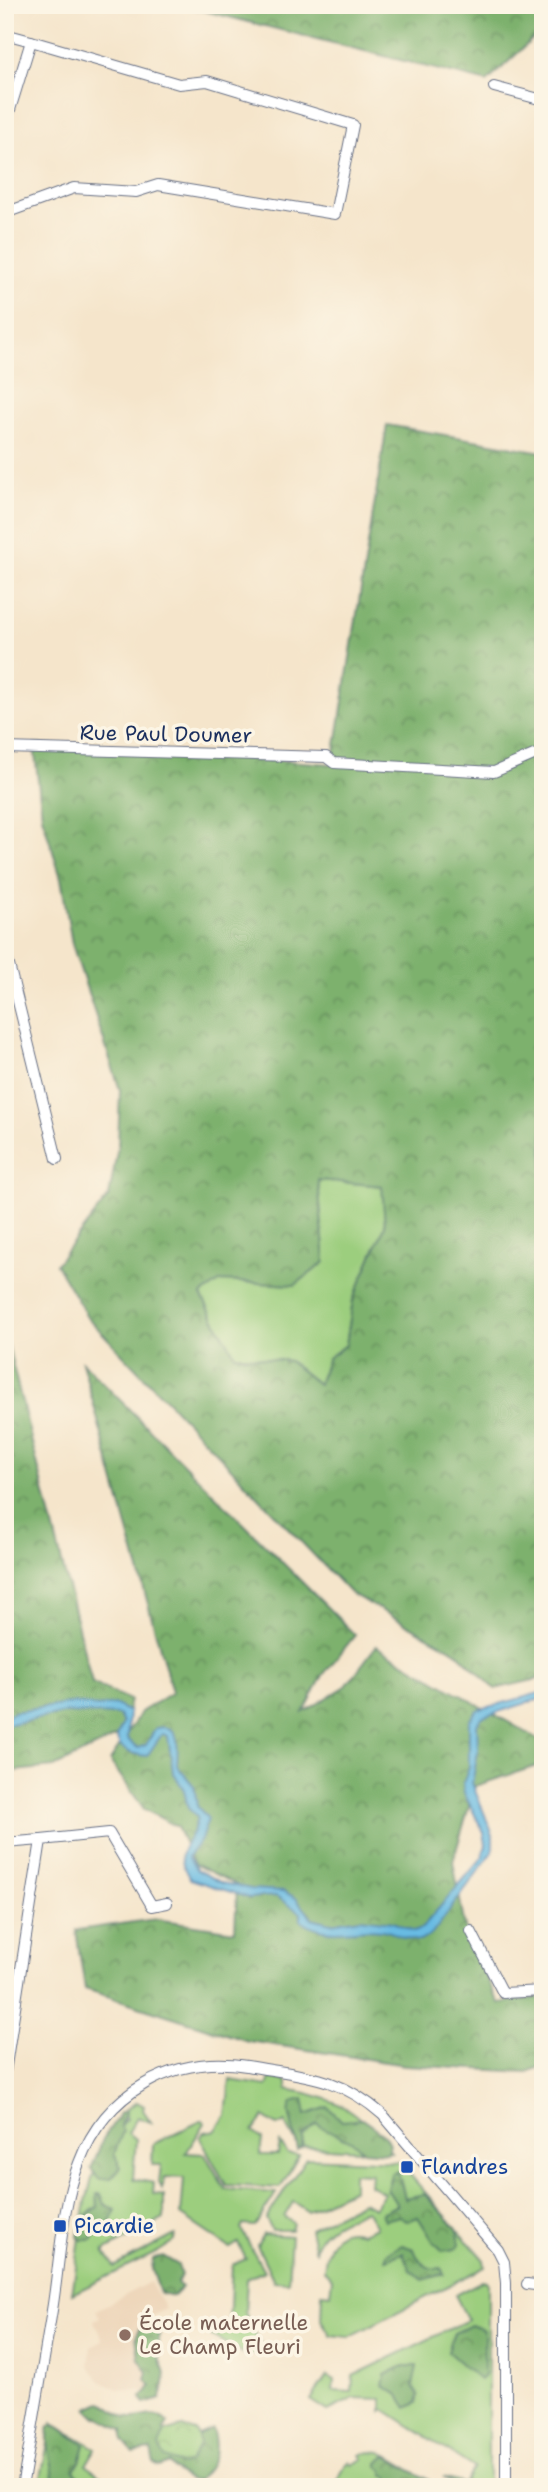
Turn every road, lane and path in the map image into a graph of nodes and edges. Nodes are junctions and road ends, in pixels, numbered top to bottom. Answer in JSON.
{"nodes":[{"id":1,"x":5,"y":34,"type":"edge"},
{"id":2,"x":30,"y":41,"type":"junction"},
{"id":3,"x":494,"y":87,"type":"dead end"},
{"id":4,"x":543,"y":100,"type":"edge"},
{"id":5,"x":5,"y":127,"type":"edge"},
{"id":6,"x":5,"y":213,"type":"edge"},
{"id":7,"x":5,"y":748,"type":"edge"},
{"id":8,"x":543,"y":751,"type":"edge"},
{"id":9,"x":5,"y":949,"type":"edge"},
{"id":10,"x":57,"y":1159,"type":"dead end"},
{"id":11,"x":41,"y":1840,"type":"junction"},
{"id":12,"x":5,"y":1843,"type":"edge"},
{"id":13,"x":167,"y":1903,"type":"dead end"},
{"id":14,"x":471,"y":1931,"type":"dead end"},
{"id":15,"x":543,"y":1991,"type":"edge"},
{"id":16,"x":5,"y":2071,"type":"edge"},
{"id":17,"x":527,"y":2284,"type":"dead end"},
{"id":18,"x":543,"y":2286,"type":"edge"},
{"id":19,"x":22,"y":2487,"type":"edge"},
{"id":20,"x":506,"y":2487,"type":"edge"}],
"edges":[{"from":1,"to":2,"type":"street"},
{"from":2,"to":5,"type":"street"},
{"from":2,"to":6,"type":"street"},
{"from":3,"to":4,"type":"street"},
{"from":7,"to":8,"type":"street","name":"Rue Paul Doumer"},
{"from":9,"to":10,"type":"street"},
{"from":11,"to":12,"type":"street"},
{"from":11,"to":13,"type":"street"},
{"from":11,"to":16,"type":"street"},
{"from":14,"to":15,"type":"street"},
{"from":17,"to":18,"type":"street"},
{"from":19,"to":20,"type":"street"}]}
